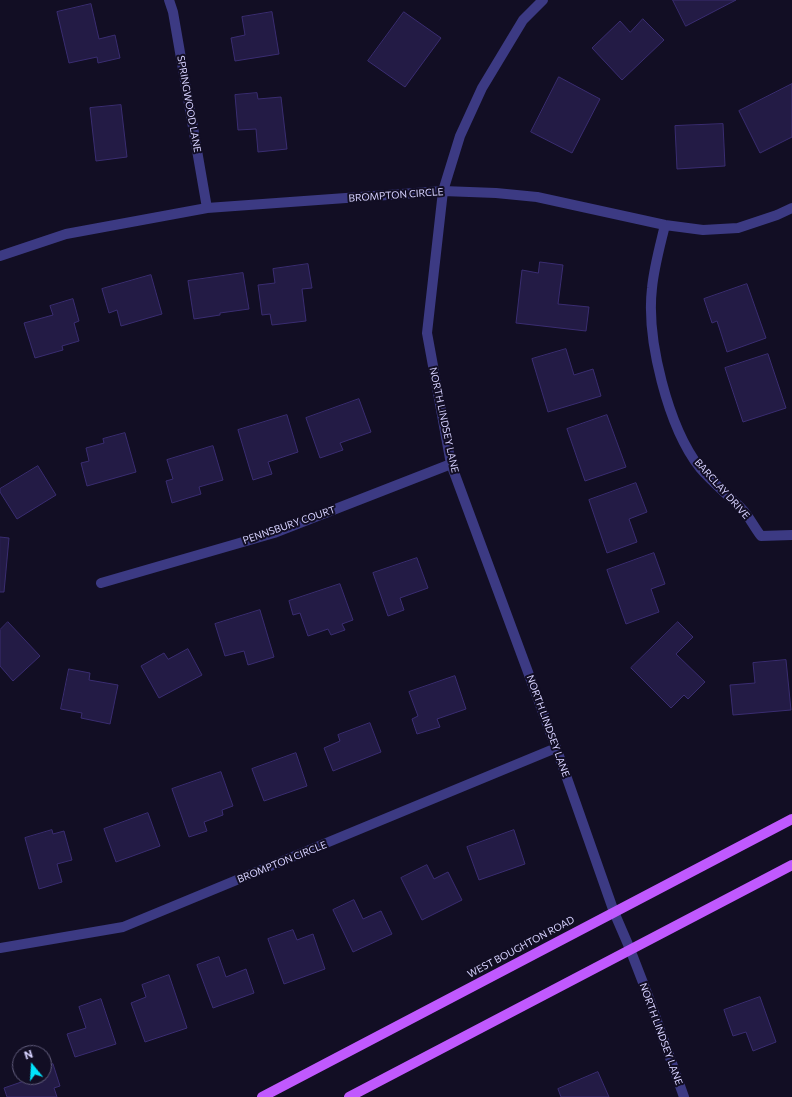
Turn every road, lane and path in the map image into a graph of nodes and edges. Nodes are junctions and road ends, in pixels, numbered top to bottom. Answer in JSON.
{"nodes":[{"id":1,"x":169,"y":0,"type":"edge"},
{"id":2,"x":544,"y":0,"type":"edge"},
{"id":3,"x":443,"y":191,"type":"junction"},
{"id":4,"x":207,"y":208,"type":"junction"},
{"id":5,"x":792,"y":208,"type":"edge"},
{"id":6,"x":665,"y":225,"type":"junction"},
{"id":7,"x":0,"y":256,"type":"edge"},
{"id":8,"x":451,"y":464,"type":"junction"},
{"id":9,"x":792,"y":535,"type":"edge"},
{"id":10,"x":101,"y":583,"type":"dead end"},
{"id":11,"x":556,"y":748,"type":"junction"},
{"id":12,"x":792,"y":819,"type":"edge"},
{"id":13,"x":792,"y":865,"type":"edge"},
{"id":14,"x":614,"y":912,"type":"junction"},
{"id":15,"x":0,"y":948,"type":"edge"},
{"id":16,"x":630,"y":949,"type":"junction"},
{"id":17,"x":262,"y":1097,"type":"edge"},
{"id":18,"x":349,"y":1097,"type":"edge"},
{"id":19,"x":684,"y":1097,"type":"edge"}],
"edges":[{"from":1,"to":4,"type":"street","name":"SPRINGWOOD LANE"},
{"from":2,"to":3,"type":"street","name":"NORTH LINDSEY LANE"},
{"from":3,"to":4,"type":"street","name":"BROMPTON CIRCLE"},
{"from":3,"to":6,"type":"street","name":"BROMPTON CIRCLE"},
{"from":3,"to":8,"type":"street","name":"NORTH LINDSEY LANE"},
{"from":4,"to":7,"type":"street","name":"BROMPTON CIRCLE"},
{"from":5,"to":6,"type":"street","name":"BROMPTON CIRCLE"},
{"from":6,"to":9,"type":"street","name":"BARCLAY DRIVE"},
{"from":8,"to":10,"type":"street","name":"PENNSBURY COURT"},
{"from":8,"to":11,"type":"street","name":"NORTH LINDSEY LANE"},
{"from":11,"to":14,"type":"street","name":"NORTH LINDSEY LANE"},
{"from":11,"to":15,"type":"street","name":"BROMPTON CIRCLE"},
{"from":12,"to":14,"type":"main road","name":"WEST BOUGHTON ROAD"},
{"from":13,"to":16,"type":"main road"},
{"from":14,"to":16,"type":"street","name":"NORTH LINDSEY LANE"},
{"from":14,"to":17,"type":"main road","name":"WEST BOUGHTON ROAD"},
{"from":16,"to":18,"type":"main road"},
{"from":16,"to":19,"type":"street","name":"NORTH LINDSEY LANE"}]}
